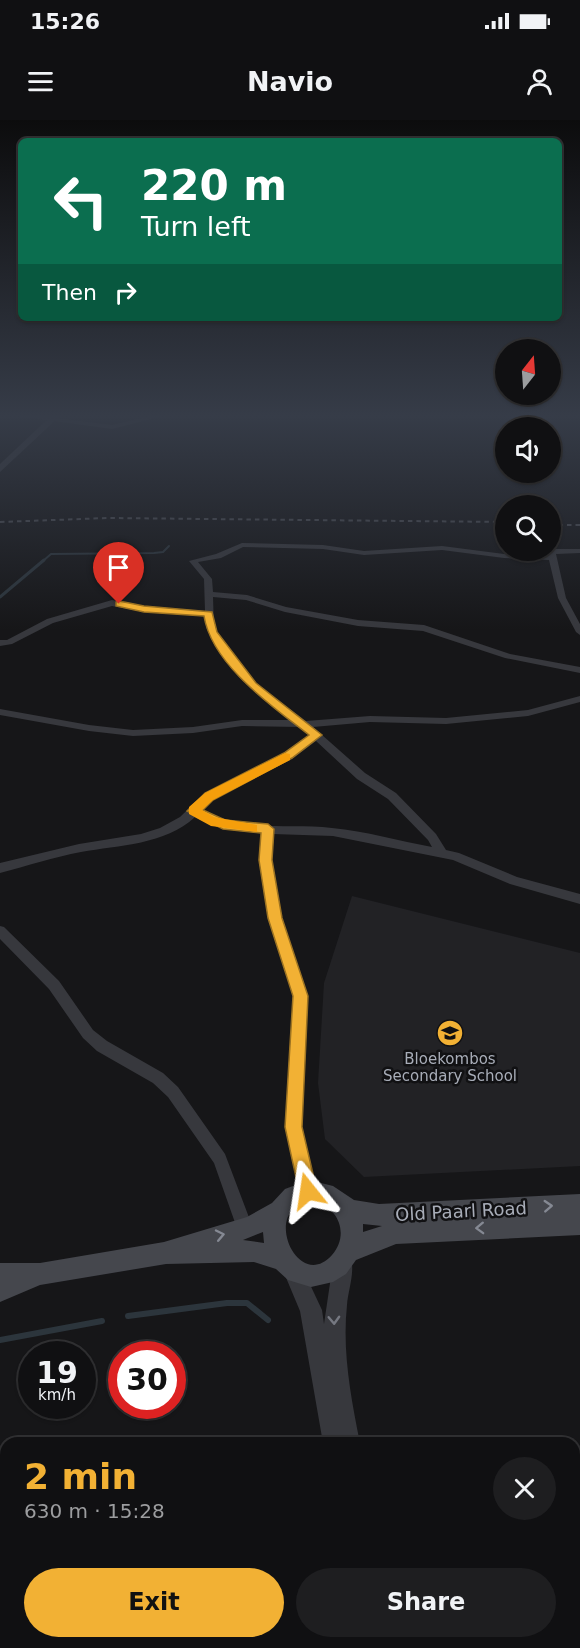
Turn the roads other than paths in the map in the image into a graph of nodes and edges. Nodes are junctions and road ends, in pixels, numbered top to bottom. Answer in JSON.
{"nodes":[{"id":1,"x":580,"y":550,"type":"edge"},
{"id":2,"x":561,"y":551,"type":"edge"},
{"id":3,"x":495,"y":553,"type":"edge"},
{"id":4,"x":554,"y":561,"type":"edge"},
{"id":5,"x":210,"y":594,"type":"junction"},
{"id":6,"x":209,"y":614,"type":"junction"},
{"id":7,"x":580,"y":632,"type":"edge"},
{"id":8,"x":0,"y":643,"type":"edge"},
{"id":9,"x":580,"y":670,"type":"edge"},
{"id":10,"x":580,"y":699,"type":"edge"},
{"id":11,"x":0,"y":712,"type":"edge"},
{"id":12,"x":304,"y":724,"type":"junction"},
{"id":13,"x":316,"y":735,"type":"junction"},
{"id":14,"x":194,"y":811,"type":"junction"},
{"id":15,"x":268,"y":829,"type":"junction"},
{"id":16,"x":442,"y":853,"type":"junction"},
{"id":17,"x":0,"y":868,"type":"edge"},
{"id":18,"x":580,"y":899,"type":"edge"},
{"id":19,"x":0,"y":931,"type":"edge"},
{"id":20,"x":308,"y":1191,"type":"junction"},
{"id":21,"x":580,"y":1205,"type":"edge"},
{"id":22,"x":344,"y":1207,"type":"junction"},
{"id":23,"x":280,"y":1211,"type":"junction"},
{"id":24,"x":580,"y":1224,"type":"edge"},
{"id":25,"x":245,"y":1228,"type":"junction"},
{"id":26,"x":164,"y":1253,"type":"junction"},
{"id":27,"x":346,"y":1257,"type":"junction"},
{"id":28,"x":288,"y":1264,"type":"junction"},
{"id":29,"x":0,"y":1274,"type":"edge"},
{"id":30,"x":40,"y":1274,"type":"junction"},
{"id":31,"x":0,"y":1290,"type":"edge"},
{"id":32,"x":333,"y":1437,"type":"edge"},
{"id":33,"x":347,"y":1437,"type":"edge"}],
"edges":[{"from":1,"to":2,"type":"street"},
{"from":3,"to":5,"type":"street"},
{"from":4,"to":7,"type":"street"},
{"from":5,"to":6,"type":"street"},
{"from":5,"to":9,"type":"street"},
{"from":6,"to":8,"type":"street"},
{"from":6,"to":12,"type":"street"},
{"from":10,"to":12,"type":"street"},
{"from":11,"to":12,"type":"street"},
{"from":12,"to":13,"type":"street"},
{"from":13,"to":14,"type":"street"},
{"from":13,"to":16,"type":"street"},
{"from":14,"to":15,"type":"street"},
{"from":14,"to":17,"type":"street"},
{"from":15,"to":16,"type":"street"},
{"from":15,"to":20,"type":"street"},
{"from":16,"to":18,"type":"street"},
{"from":19,"to":25,"type":"street"},
{"from":20,"to":22,"type":"main road","name":"Old Paarl Road"},
{"from":20,"to":23,"type":"main road","name":"Old Paarl Road"},
{"from":22,"to":21,"type":"main road","name":"Old Paarl Road","one_way":true},
{"from":22,"to":27,"type":"main road"},
{"from":23,"to":25,"type":"main road","name":"Old Paarl Road"},
{"from":23,"to":28,"type":"main road"},
{"from":24,"to":27,"type":"main road","name":"Old Paarl Road","one_way":true},
{"from":26,"to":25,"type":"main road","name":"Old Paarl Road","one_way":true},
{"from":26,"to":28,"type":"main road","name":"Old Paarl Road"},
{"from":26,"to":30,"type":"main road","name":"Old Paarl Road"},
{"from":27,"to":28,"type":"main road","name":"Old Paarl Road"},
{"from":27,"to":33,"type":"street","one_way":true},
{"from":28,"to":32,"type":"street"},
{"from":29,"to":30,"type":"main road","name":"Old Paarl Road"},
{"from":30,"to":31,"type":"main road","name":"Old Paarl Road"}]}
